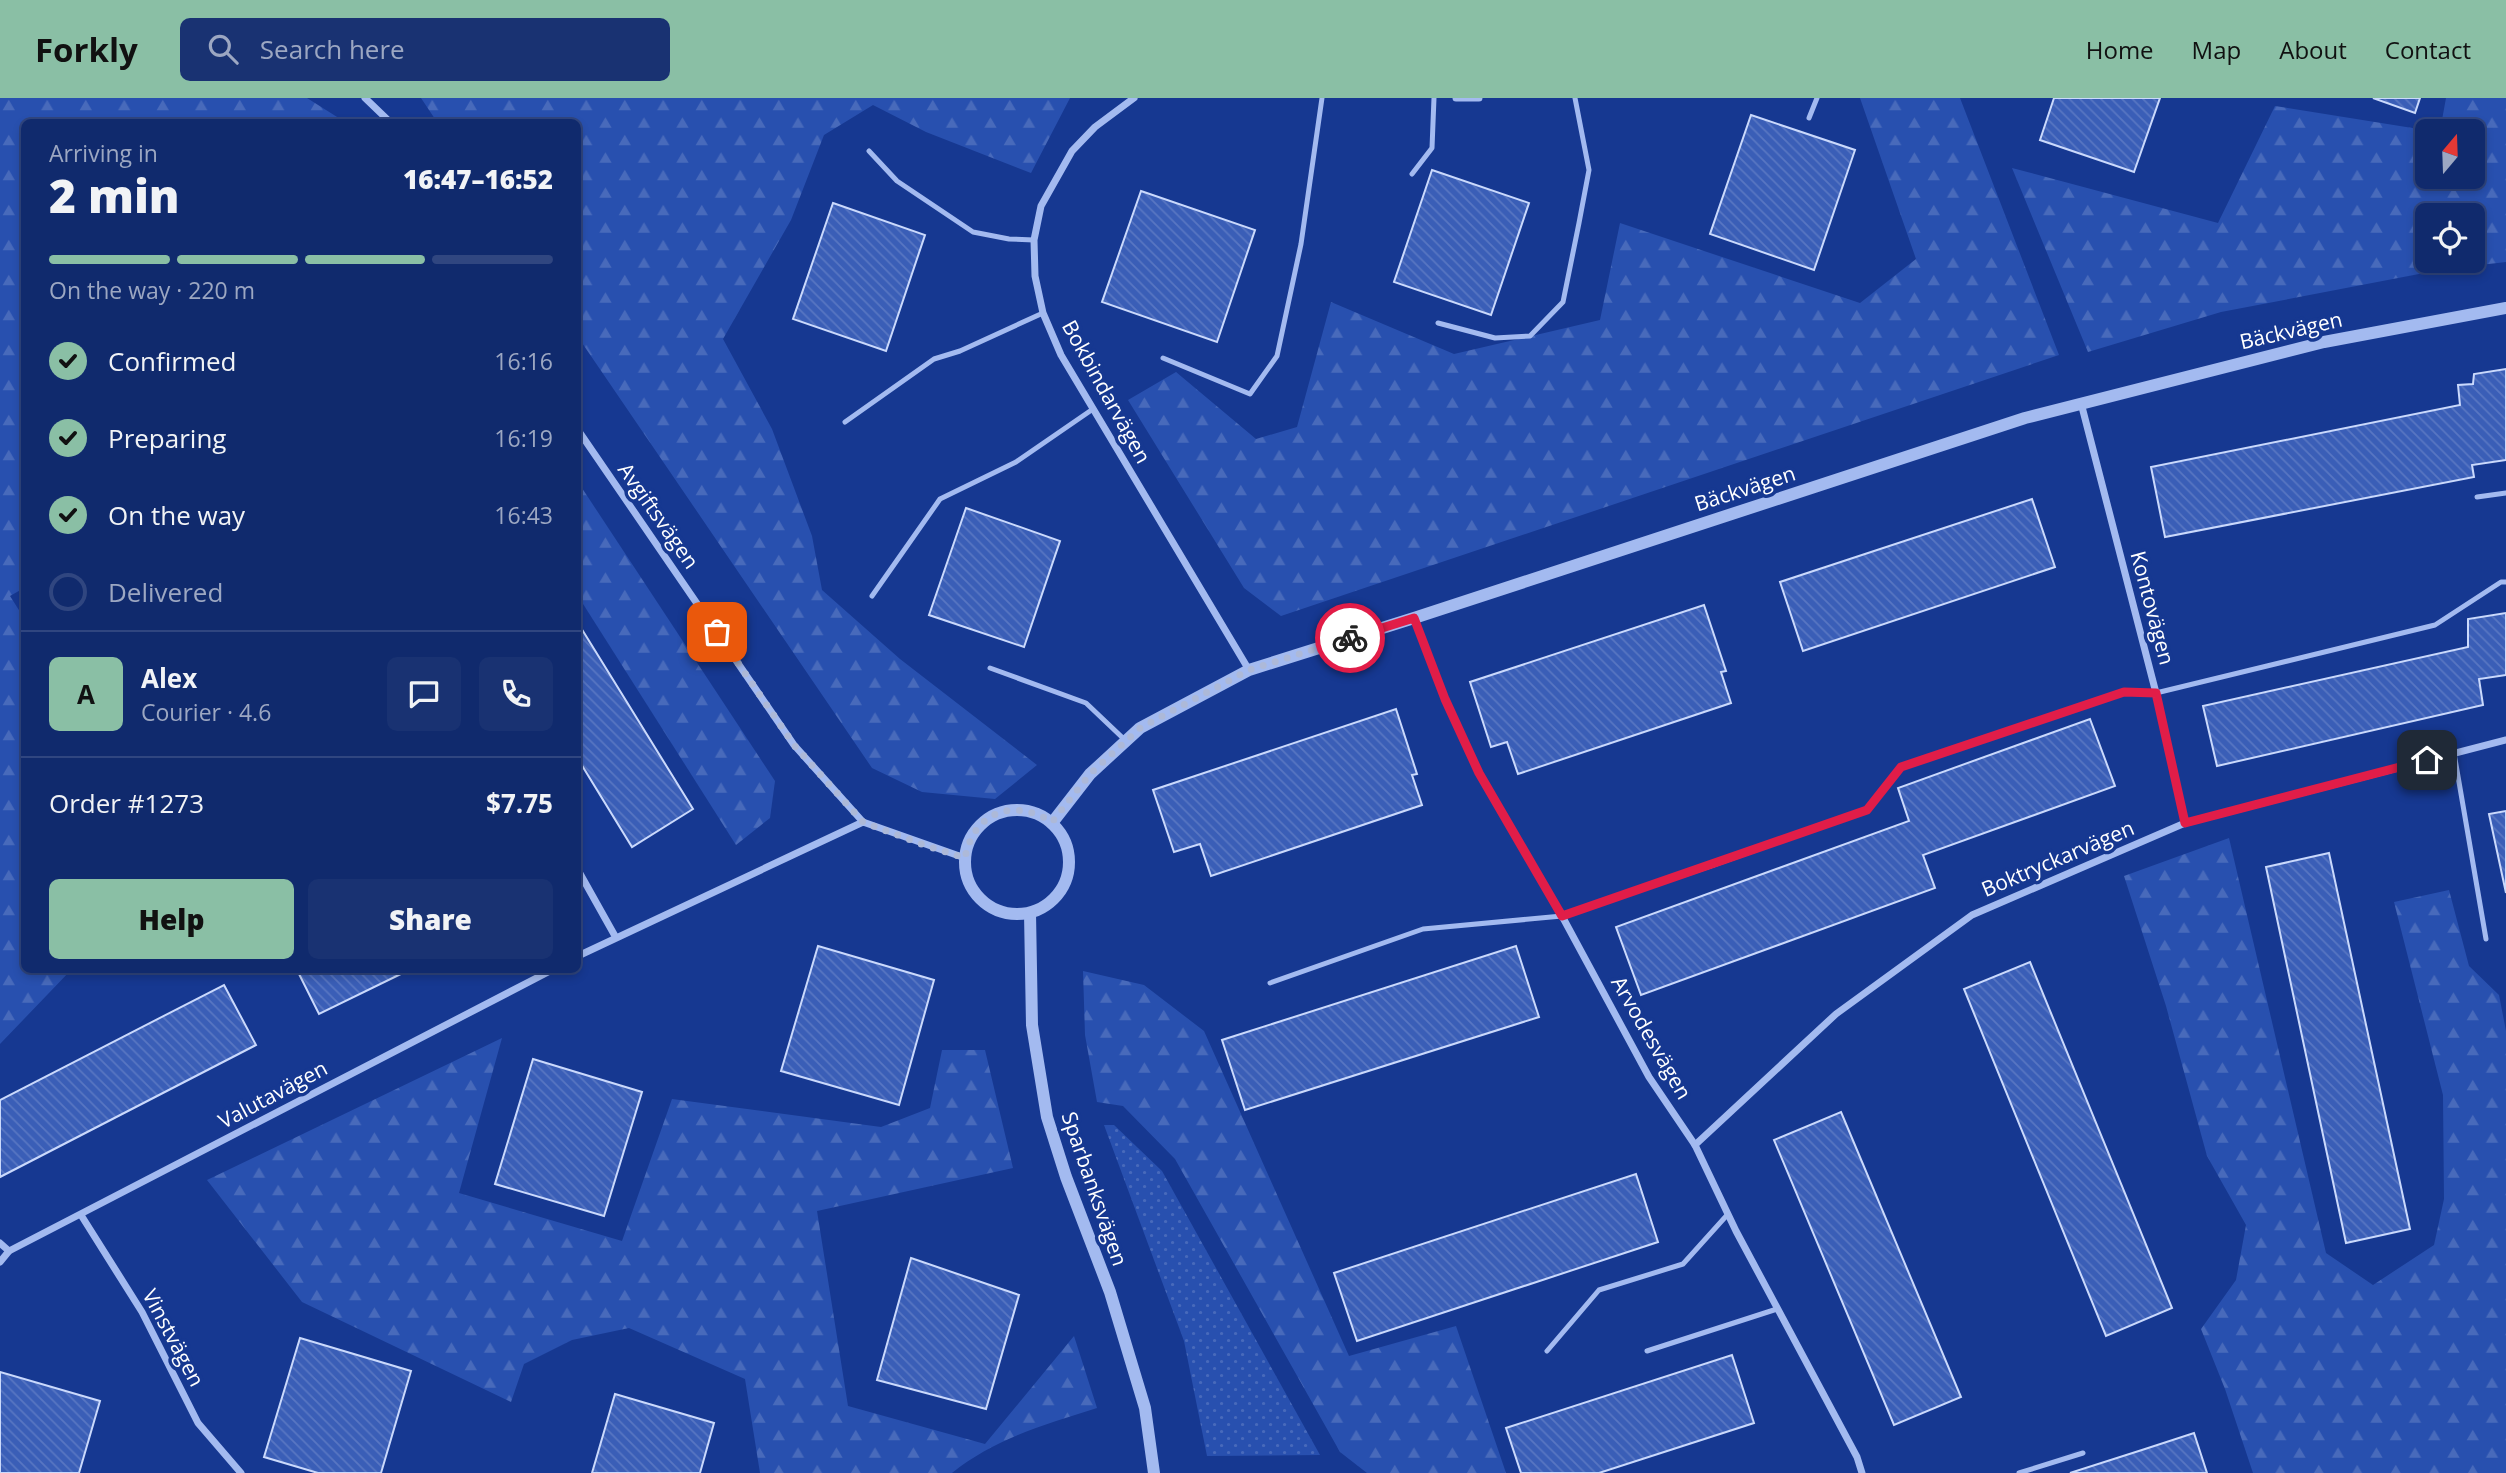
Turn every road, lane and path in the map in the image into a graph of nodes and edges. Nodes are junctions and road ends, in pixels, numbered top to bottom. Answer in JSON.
{"nodes":[{"id":1,"x":365,"y":98,"type":"edge"},
{"id":2,"x":1134,"y":98,"type":"edge"},
{"id":3,"x":1322,"y":98,"type":"edge"},
{"id":4,"x":1434,"y":98,"type":"edge"},
{"id":5,"x":1457,"y":98,"type":"edge"},
{"id":6,"x":1479,"y":98,"type":"edge"},
{"id":7,"x":1575,"y":98,"type":"edge"},
{"id":8,"x":1817,"y":98,"type":"edge"},
{"id":9,"x":1809,"y":118,"type":"dead end"},
{"id":10,"x":387,"y":119,"type":"edge"},
{"id":11,"x":869,"y":151,"type":"dead end"},
{"id":12,"x":1412,"y":174,"type":"dead end"},
{"id":13,"x":1034,"y":240,"type":"junction"},
{"id":14,"x":2506,"y":308,"type":"edge"},
{"id":15,"x":1043,"y":313,"type":"junction"},
{"id":16,"x":1438,"y":323,"type":"dead end"},
{"id":17,"x":1163,"y":358,"type":"dead end"},
{"id":18,"x":2081,"y":403,"type":"junction"},
{"id":19,"x":1093,"y":409,"type":"junction"},
{"id":20,"x":845,"y":422,"type":"dead end"},
{"id":21,"x":581,"y":434,"type":"edge"},
{"id":22,"x":2506,"y":493,"type":"edge"},
{"id":23,"x":2477,"y":497,"type":"dead end"},
{"id":24,"x":2506,"y":582,"type":"edge"},
{"id":25,"x":872,"y":596,"type":"dead end"},
{"id":26,"x":1414,"y":618,"type":"junction"},
{"id":27,"x":990,"y":668,"type":"dead end"},
{"id":28,"x":1249,"y":670,"type":"junction"},
{"id":29,"x":2156,"y":693,"type":"junction"},
{"id":30,"x":2506,"y":740,"type":"edge"},
{"id":31,"x":1126,"y":741,"type":"junction"},
{"id":32,"x":2454,"y":753,"type":"junction"},
{"id":33,"x":863,"y":822,"type":"junction"},
{"id":34,"x":1052,"y":822,"type":"junction"},
{"id":35,"x":2185,"y":823,"type":"junction"},
{"id":36,"x":965,"y":858,"type":"junction"},
{"id":37,"x":581,"y":875,"type":"edge"},
{"id":38,"x":1030,"y":913,"type":"junction"},
{"id":39,"x":1562,"y":916,"type":"junction"},
{"id":40,"x":615,"y":936,"type":"junction"},
{"id":41,"x":2486,"y":939,"type":"dead end"},
{"id":42,"x":581,"y":954,"type":"edge"},
{"id":43,"x":546,"y":973,"type":"edge"},
{"id":44,"x":1270,"y":982,"type":"dead end"},
{"id":45,"x":1695,"y":1145,"type":"junction"},
{"id":46,"x":1728,"y":1214,"type":"junction"},
{"id":47,"x":81,"y":1215,"type":"junction"},
{"id":48,"x":0,"y":1243,"type":"edge"},
{"id":49,"x":9,"y":1251,"type":"junction"},
{"id":50,"x":0,"y":1262,"type":"edge"},
{"id":51,"x":1777,"y":1309,"type":"junction"},
{"id":52,"x":1547,"y":1351,"type":"dead end"},
{"id":53,"x":1647,"y":1351,"type":"dead end"},
{"id":54,"x":2083,"y":1453,"type":"dead end"},
{"id":55,"x":241,"y":1473,"type":"edge"},
{"id":56,"x":1154,"y":1473,"type":"edge"},
{"id":57,"x":1862,"y":1473,"type":"edge"},
{"id":58,"x":2019,"y":1473,"type":"edge"}],
"edges":[{"from":1,"to":10,"type":"street"},
{"from":2,"to":13,"type":"street","name":"Bokbindarvägen"},
{"from":3,"to":17,"type":"lane"},
{"from":4,"to":12,"type":"lane"},
{"from":5,"to":6,"type":"street"},
{"from":7,"to":16,"type":"lane"},
{"from":8,"to":9,"type":"lane"},
{"from":11,"to":13,"type":"lane"},
{"from":13,"to":15,"type":"street","name":"Bokbindarvägen"},
{"from":14,"to":18,"type":"street","name":"Bäckvägen"},
{"from":15,"to":19,"type":"street","name":"Bokbindarvägen"},
{"from":15,"to":20,"type":"lane"},
{"from":18,"to":26,"type":"street","name":"Bäckvägen"},
{"from":18,"to":29,"type":"street","name":"Kontovägen"},
{"from":19,"to":25,"type":"lane"},
{"from":19,"to":28,"type":"street","name":"Bokbindarvägen"},
{"from":21,"to":33,"type":"street","name":"Avgiftsvägen"},
{"from":22,"to":23,"type":"lane"},
{"from":24,"to":29,"type":"lane"},
{"from":26,"to":28,"type":"street","name":"Bäckvägen"},
{"from":26,"to":39,"type":"street","name":"Arvodesvägen"},
{"from":27,"to":31,"type":"lane"},
{"from":28,"to":31,"type":"street","name":"Bäckvägen"},
{"from":29,"to":35,"type":"street","name":"Kontovägen"},
{"from":29,"to":39,"type":"lane"},
{"from":30,"to":32,"type":"street","name":"Boktryckarvägen"},
{"from":31,"to":34,"type":"street","name":"Bäckvägen"},
{"from":32,"to":35,"type":"street","name":"Boktryckarvägen"},
{"from":32,"to":41,"type":"lane"},
{"from":33,"to":36,"type":"street"},
{"from":33,"to":40,"type":"street"},
{"from":34,"to":36,"type":"street"},
{"from":34,"to":38,"type":"street"},
{"from":35,"to":45,"type":"street","name":"Boktryckarvägen"},
{"from":36,"to":38,"type":"street"},
{"from":37,"to":40,"type":"street"},
{"from":38,"to":56,"type":"street","name":"Sparbanksvägen"},
{"from":39,"to":44,"type":"lane"},
{"from":39,"to":45,"type":"street","name":"Arvodesvägen"},
{"from":40,"to":42,"type":"street"},
{"from":43,"to":47,"type":"street","name":"Valutavägen"},
{"from":45,"to":46,"type":"street","name":"Arvodesvägen"},
{"from":46,"to":51,"type":"street","name":"Arvodesvägen"},
{"from":46,"to":52,"type":"lane"},
{"from":47,"to":49,"type":"street","name":"Valutavägen"},
{"from":47,"to":55,"type":"street","name":"Vinstvägen"},
{"from":48,"to":49,"type":"street"},
{"from":49,"to":50,"type":"street","name":"Valutavägen"},
{"from":51,"to":53,"type":"lane"},
{"from":51,"to":57,"type":"street","name":"Arvodesvägen"},
{"from":54,"to":58,"type":"lane"}]}
